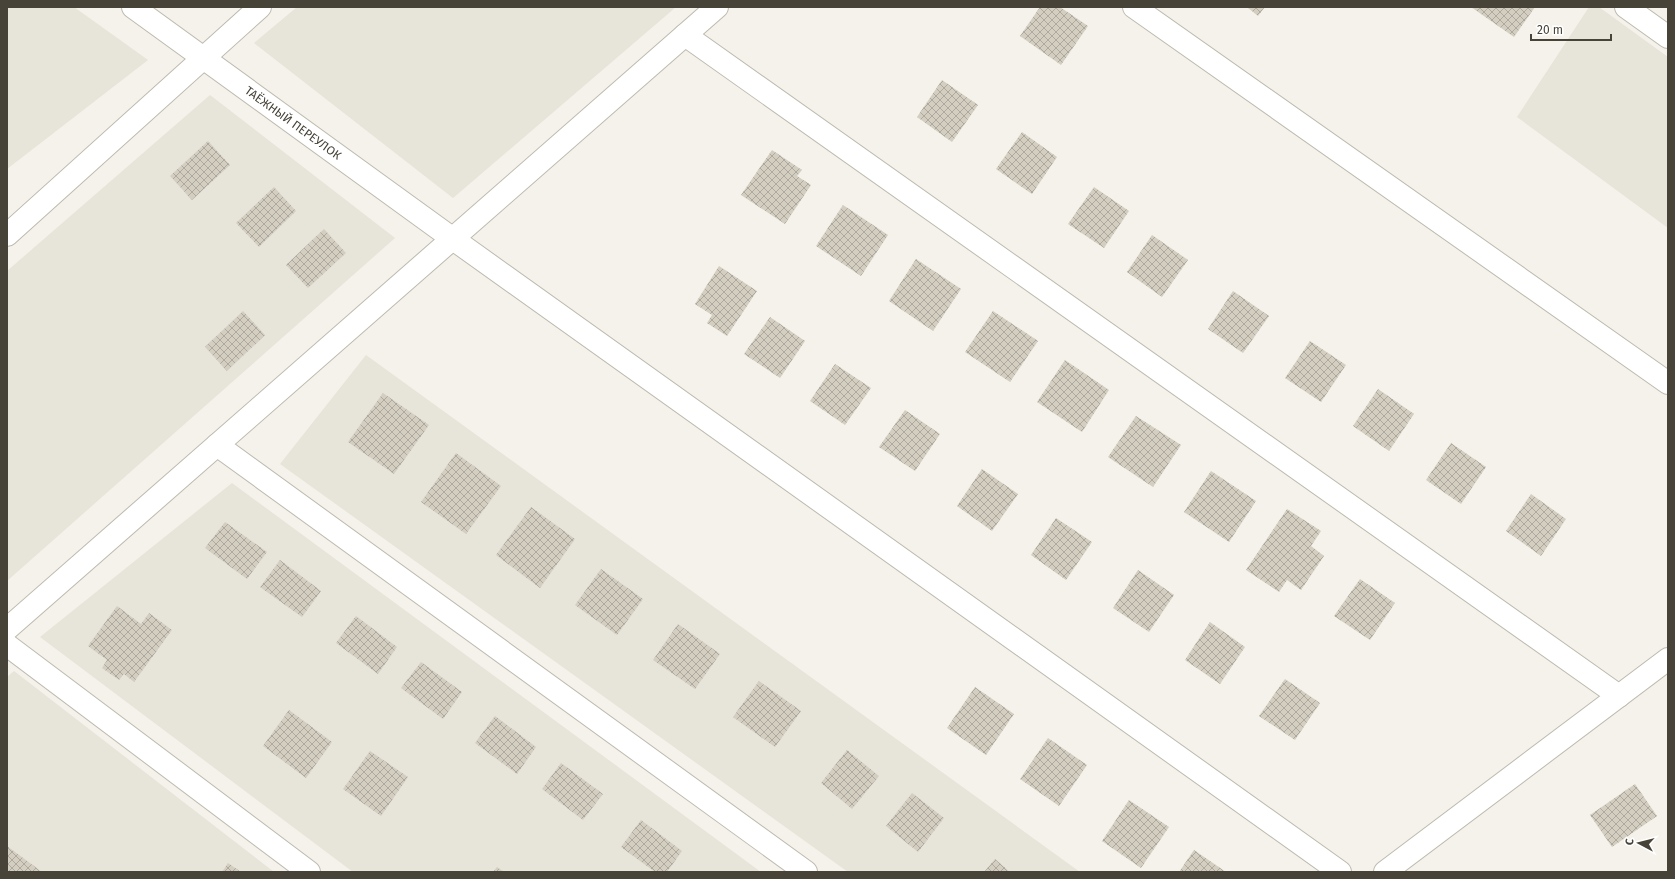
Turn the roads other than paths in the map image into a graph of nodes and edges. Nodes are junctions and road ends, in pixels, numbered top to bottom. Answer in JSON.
{"nodes":[{"id":1,"x":133,"y":7,"type":"edge"},
{"id":2,"x":260,"y":7,"type":"edge"},
{"id":3,"x":717,"y":7,"type":"edge"},
{"id":4,"x":1134,"y":7,"type":"edge"},
{"id":5,"x":1626,"y":7,"type":"edge"},
{"id":6,"x":685,"y":35,"type":"junction"},
{"id":7,"x":1668,"y":37,"type":"edge"},
{"id":8,"x":203,"y":58,"type":"junction"},
{"id":9,"x":7,"y":235,"type":"edge"},
{"id":10,"x":453,"y":239,"type":"junction"},
{"id":11,"x":1668,"y":383,"type":"edge"},
{"id":12,"x":217,"y":445,"type":"junction"},
{"id":13,"x":7,"y":628,"type":"edge"},
{"id":14,"x":7,"y":645,"type":"edge"},
{"id":15,"x":1668,"y":658,"type":"edge"},
{"id":16,"x":1618,"y":696,"type":"junction"},
{"id":17,"x":309,"y":872,"type":"edge"},
{"id":18,"x":806,"y":872,"type":"edge"},
{"id":19,"x":1340,"y":872,"type":"edge"},
{"id":20,"x":1386,"y":872,"type":"edge"}],
"edges":[{"from":1,"to":8,"type":"street","name":"ТАЁЖНЫЙ ПЕРЕУЛОК"},
{"from":2,"to":8,"type":"street"},
{"from":3,"to":6,"type":"street"},
{"from":4,"to":11,"type":"street"},
{"from":5,"to":7,"type":"street"},
{"from":6,"to":10,"type":"street"},
{"from":6,"to":16,"type":"street"},
{"from":8,"to":9,"type":"street"},
{"from":8,"to":10,"type":"street","name":"ТАЁЖНЫЙ ПЕРЕУЛОК"},
{"from":10,"to":12,"type":"street"},
{"from":10,"to":19,"type":"street","name":"ТАЁЖНЫЙ ПЕРЕУЛОК"},
{"from":12,"to":13,"type":"street"},
{"from":12,"to":18,"type":"street"},
{"from":14,"to":17,"type":"street"},
{"from":15,"to":16,"type":"street"},
{"from":16,"to":20,"type":"street"}]}
